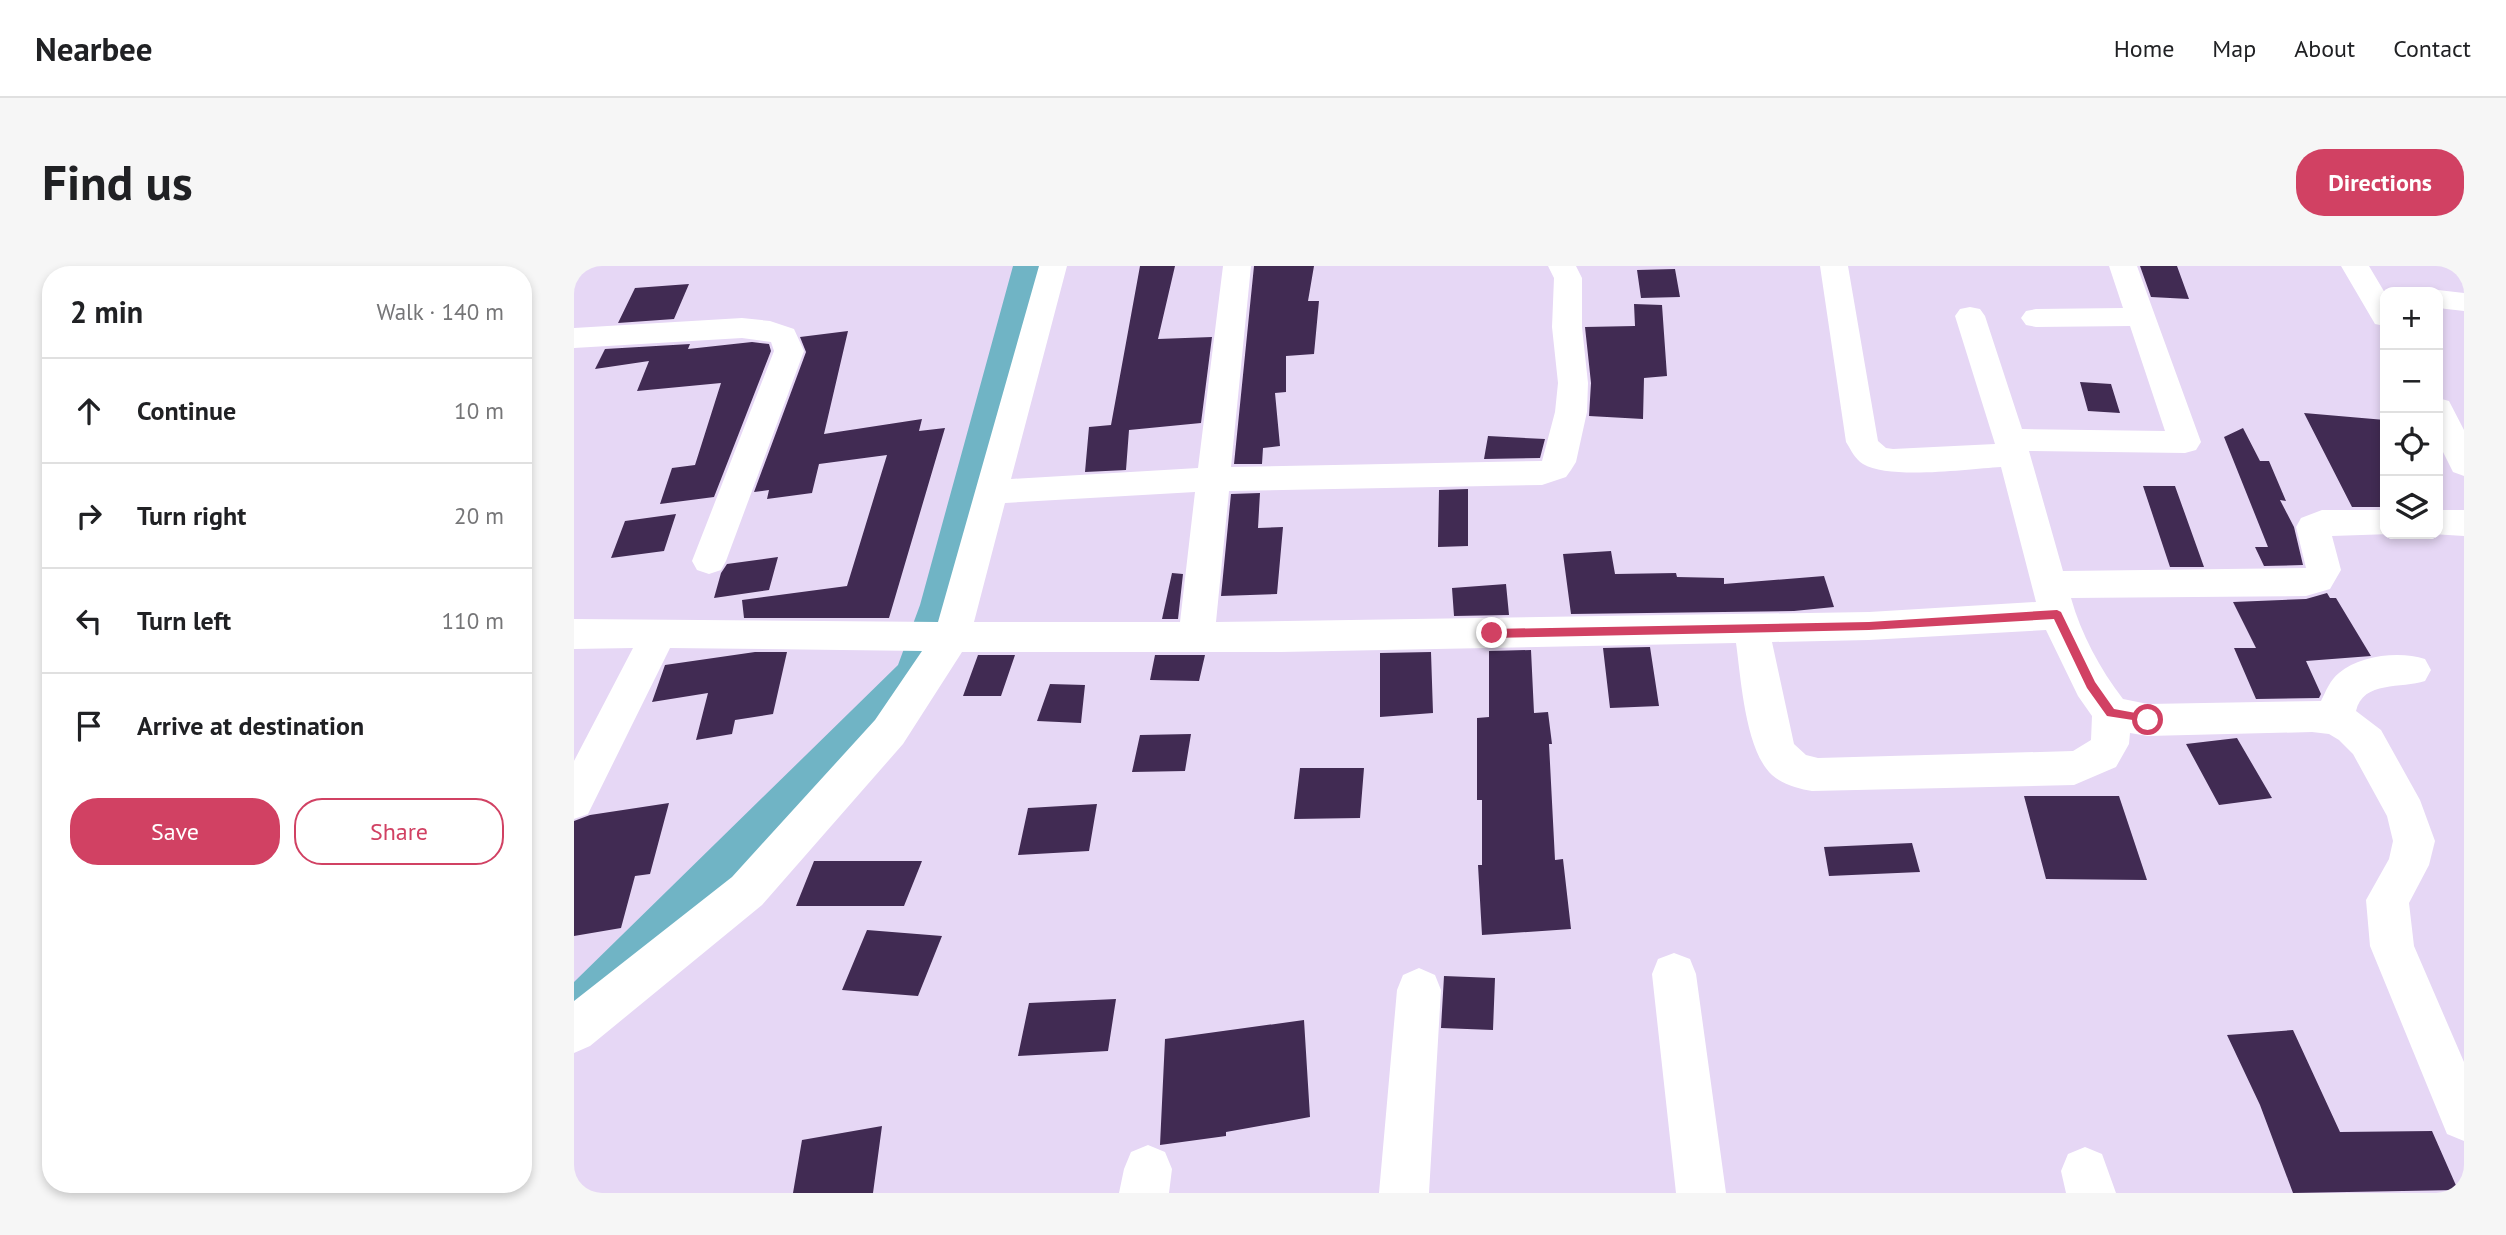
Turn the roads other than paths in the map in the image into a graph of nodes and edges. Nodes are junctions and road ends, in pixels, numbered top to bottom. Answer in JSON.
{"nodes":[{"id":1,"x":1053,"y":266,"type":"edge"},
{"id":2,"x":1237,"y":266,"type":"edge"},
{"id":3,"x":1562,"y":266,"type":"edge"},
{"id":4,"x":1834,"y":266,"type":"edge"},
{"id":5,"x":2123,"y":266,"type":"edge"},
{"id":6,"x":2355,"y":266,"type":"edge"},
{"id":7,"x":2443,"y":300,"type":"edge"},
{"id":8,"x":2380,"y":302,"type":"edge"},
{"id":9,"x":2464,"y":302,"type":"edge"},
{"id":10,"x":1970,"y":316,"type":"dead end"},
{"id":11,"x":2142,"y":317,"type":"junction"},
{"id":12,"x":2036,"y":318,"type":"dead end"},
{"id":13,"x":574,"y":338,"type":"edge"},
{"id":14,"x":2443,"y":403,"type":"edge"},
{"id":15,"x":2464,"y":407,"type":"edge"},
{"id":16,"x":2440,"y":413,"type":"edge"},
{"id":17,"x":2011,"y":447,"type":"junction"},
{"id":18,"x":2464,"y":464,"type":"edge"},
{"id":19,"x":1214,"y":478,"type":"junction"},
{"id":20,"x":990,"y":492,"type":"junction"},
{"id":21,"x":2380,"y":523,"type":"edge"},
{"id":22,"x":2443,"y":523,"type":"edge"},
{"id":23,"x":2464,"y":523,"type":"edge"},
{"id":24,"x":709,"y":561,"type":"dead end"},
{"id":25,"x":2053,"y":600,"type":"junction"},
{"id":26,"x":1751,"y":627,"type":"junction"},
{"id":27,"x":659,"y":632,"type":"junction"},
{"id":28,"x":574,"y":634,"type":"edge"},
{"id":29,"x":935,"y":637,"type":"junction"},
{"id":30,"x":1196,"y":638,"type":"junction"},
{"id":31,"x":2412,"y":670,"type":"dead end"},
{"id":32,"x":2111,"y":713,"type":"junction"},
{"id":33,"x":2335,"y":718,"type":"junction"},
{"id":34,"x":574,"y":801,"type":"edge"},
{"id":35,"x":1674,"y":974,"type":"dead end"},
{"id":36,"x":1419,"y":990,"type":"dead end"},
{"id":37,"x":574,"y":1030,"type":"edge"},
{"id":38,"x":2464,"y":1117,"type":"edge"},
{"id":39,"x":1404,"y":1193,"type":"edge"},
{"id":40,"x":1701,"y":1193,"type":"edge"}],
"edges":[{"from":1,"to":20,"type":"street"},
{"from":2,"to":19,"type":"street"},
{"from":3,"to":19,"type":"street"},
{"from":4,"to":17,"type":"street"},
{"from":5,"to":11,"type":"street"},
{"from":6,"to":8,"type":"street"},
{"from":7,"to":9,"type":"street"},
{"from":10,"to":17,"type":"street"},
{"from":11,"to":12,"type":"street"},
{"from":11,"to":17,"type":"street"},
{"from":13,"to":24,"type":"street"},
{"from":14,"to":15,"type":"street"},
{"from":16,"to":18,"type":"street"},
{"from":17,"to":25,"type":"street"},
{"from":19,"to":20,"type":"street"},
{"from":19,"to":30,"type":"street"},
{"from":20,"to":29,"type":"street"},
{"from":21,"to":25,"type":"street"},
{"from":22,"to":23,"type":"street"},
{"from":25,"to":26,"type":"street"},
{"from":25,"to":32,"type":"street"},
{"from":26,"to":30,"type":"street"},
{"from":26,"to":32,"type":"street"},
{"from":27,"to":28,"type":"street"},
{"from":27,"to":29,"type":"street"},
{"from":27,"to":34,"type":"street"},
{"from":29,"to":30,"type":"street"},
{"from":29,"to":37,"type":"street"},
{"from":31,"to":33,"type":"street"},
{"from":32,"to":33,"type":"street"},
{"from":33,"to":38,"type":"street"},
{"from":35,"to":40,"type":"street"},
{"from":36,"to":39,"type":"street"}]}
